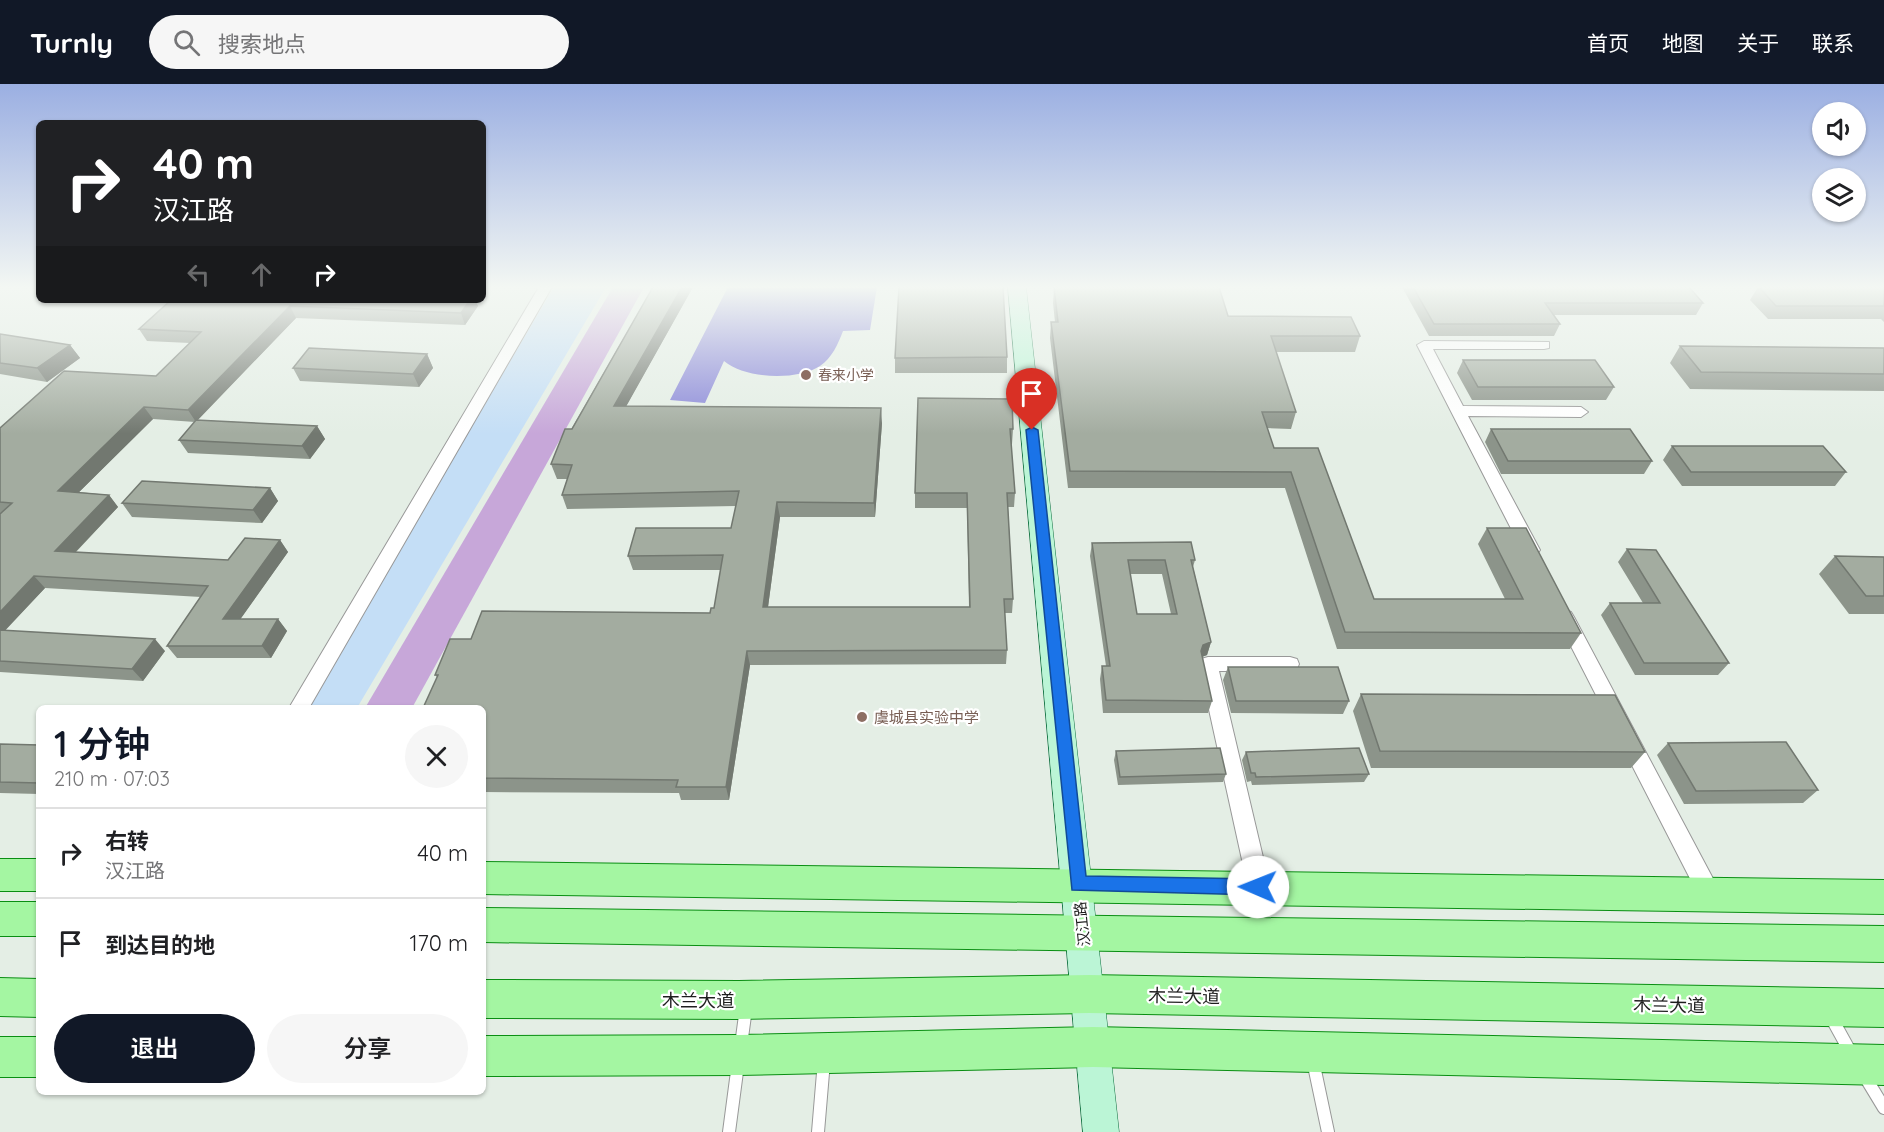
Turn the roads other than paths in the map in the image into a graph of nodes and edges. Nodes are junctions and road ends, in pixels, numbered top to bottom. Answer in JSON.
{"nodes":[{"id":1,"x":517,"y":336,"type":"edge"},
{"id":2,"x":1022,"y":336,"type":"edge"},
{"id":3,"x":1544,"y":345,"type":"dead end"},
{"id":4,"x":1459,"y":411,"type":"junction"},
{"id":5,"x":1581,"y":412,"type":"dead end"},
{"id":6,"x":1541,"y":569,"type":"edge"},
{"id":7,"x":1557,"y":601,"type":"edge"},
{"id":8,"x":1290,"y":664,"type":"edge"},
{"id":9,"x":1584,"y":695,"type":"edge"},
{"id":10,"x":1606,"y":695,"type":"junction"},
{"id":11,"x":301,"y":705,"type":"edge"},
{"id":12,"x":36,"y":874,"type":"edge"},
{"id":13,"x":0,"y":875,"type":"edge"},
{"id":14,"x":486,"y":878,"type":"edge"},
{"id":15,"x":1078,"y":884,"type":"junction"},
{"id":16,"x":1258,"y":887,"type":"junction"},
{"id":17,"x":1710,"y":895,"type":"junction"},
{"id":18,"x":1884,"y":897,"type":"edge"},
{"id":19,"x":0,"y":919,"type":"edge"},
{"id":20,"x":36,"y":919,"type":"edge"},
{"id":21,"x":486,"y":925,"type":"edge"},
{"id":22,"x":1083,"y":933,"type":"junction"},
{"id":23,"x":1884,"y":944,"type":"edge"},
{"id":24,"x":1089,"y":994,"type":"junction"},
{"id":25,"x":0,"y":998,"type":"edge"},
{"id":26,"x":36,"y":998,"type":"edge"},
{"id":27,"x":486,"y":999,"type":"edge"},
{"id":28,"x":747,"y":1000,"type":"junction"},
{"id":29,"x":1825,"y":1007,"type":"junction"},
{"id":30,"x":1884,"y":1008,"type":"edge"},
{"id":31,"x":1093,"y":1047,"type":"junction"},
{"id":32,"x":1312,"y":1052,"type":"junction"},
{"id":33,"x":825,"y":1053,"type":"junction"},
{"id":34,"x":739,"y":1055,"type":"junction"},
{"id":35,"x":486,"y":1056,"type":"edge"},
{"id":36,"x":0,"y":1057,"type":"edge"},
{"id":37,"x":36,"y":1057,"type":"edge"},
{"id":38,"x":1871,"y":1065,"type":"edge"},
{"id":39,"x":1884,"y":1108,"type":"edge"},
{"id":40,"x":729,"y":1132,"type":"edge"},
{"id":41,"x":819,"y":1132,"type":"edge"},
{"id":42,"x":1101,"y":1132,"type":"edge"},
{"id":43,"x":1328,"y":1132,"type":"edge"}],
"edges":[{"from":1,"to":11,"type":"street"},
{"from":2,"to":15,"type":"street","name":"汉江路"},
{"from":3,"to":4,"type":"street"},
{"from":4,"to":5,"type":"street"},
{"from":4,"to":6,"type":"street"},
{"from":7,"to":10,"type":"street"},
{"from":8,"to":16,"type":"street"},
{"from":9,"to":10,"type":"street"},
{"from":10,"to":17,"type":"street"},
{"from":12,"to":13,"type":"main road"},
{"from":14,"to":15,"type":"main road"},
{"from":15,"to":16,"type":"main road"},
{"from":15,"to":22,"type":"street","name":"汉江路"},
{"from":16,"to":17,"type":"main road"},
{"from":17,"to":18,"type":"main road"},
{"from":19,"to":20,"type":"main road"},
{"from":21,"to":22,"type":"main road"},
{"from":22,"to":23,"type":"main road"},
{"from":22,"to":24,"type":"street","name":"汉江路"},
{"from":24,"to":28,"type":"main road","name":"木兰大道"},
{"from":24,"to":29,"type":"main road","name":"木兰大道"},
{"from":24,"to":31,"type":"street","name":"汉江路"},
{"from":25,"to":26,"type":"main road"},
{"from":27,"to":28,"type":"main road","name":"木兰大道"},
{"from":28,"to":34,"type":"lane"},
{"from":29,"to":30,"type":"main road","name":"木兰大道"},
{"from":29,"to":38,"type":"lane"},
{"from":31,"to":32,"type":"main road"},
{"from":31,"to":33,"type":"main road"},
{"from":31,"to":42,"type":"street","name":"汉江路"},
{"from":32,"to":38,"type":"main road"},
{"from":32,"to":43,"type":"lane"},
{"from":33,"to":34,"type":"main road"},
{"from":33,"to":41,"type":"lane"},
{"from":34,"to":35,"type":"main road"},
{"from":34,"to":40,"type":"lane"},
{"from":36,"to":37,"type":"main road"},
{"from":38,"to":39,"type":"lane"}]}
